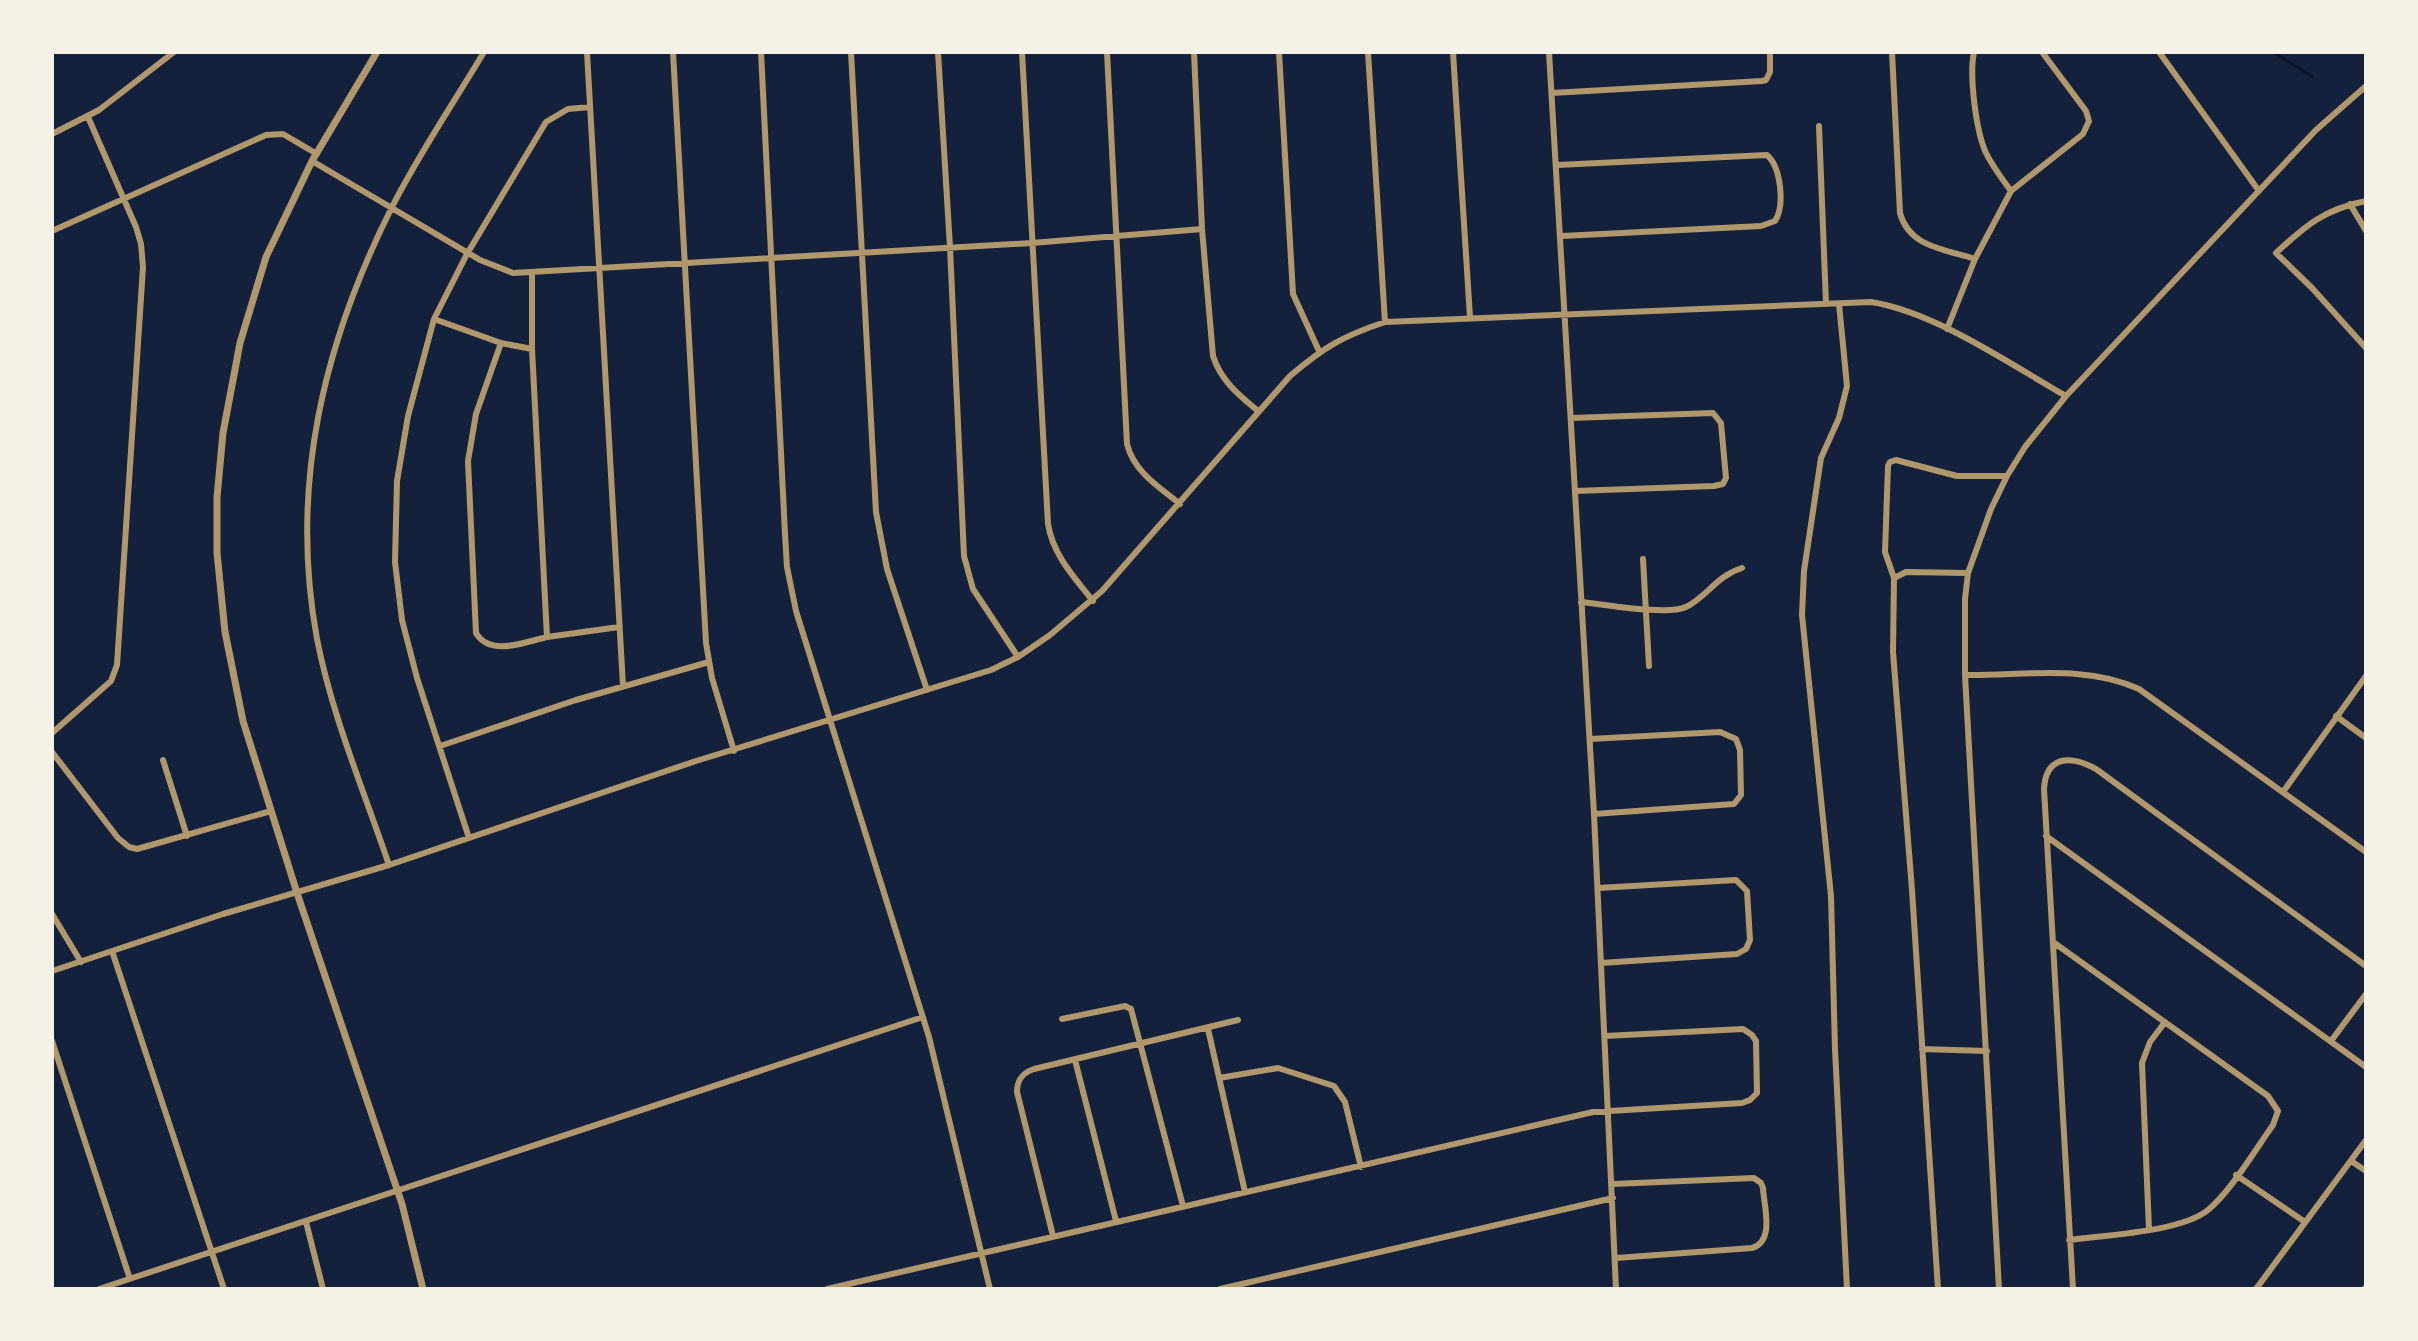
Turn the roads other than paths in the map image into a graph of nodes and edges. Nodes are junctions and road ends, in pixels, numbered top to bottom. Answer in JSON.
{"nodes":[{"id":1,"x":174,"y":52,"type":"edge"},
{"id":2,"x":377,"y":52,"type":"edge"},
{"id":3,"x":484,"y":52,"type":"edge"},
{"id":4,"x":587,"y":52,"type":"edge"},
{"id":5,"x":673,"y":52,"type":"edge"},
{"id":6,"x":761,"y":52,"type":"edge"},
{"id":7,"x":851,"y":52,"type":"edge"},
{"id":8,"x":938,"y":52,"type":"edge"},
{"id":9,"x":1022,"y":52,"type":"edge"},
{"id":10,"x":1107,"y":52,"type":"edge"},
{"id":11,"x":1194,"y":52,"type":"edge"},
{"id":12,"x":1279,"y":52,"type":"edge"},
{"id":13,"x":1368,"y":52,"type":"edge"},
{"id":14,"x":1453,"y":52,"type":"edge"},
{"id":15,"x":1549,"y":52,"type":"edge"},
{"id":16,"x":1770,"y":52,"type":"edge"},
{"id":17,"x":1892,"y":52,"type":"edge"},
{"id":18,"x":1974,"y":52,"type":"edge"},
{"id":19,"x":2042,"y":52,"type":"edge"},
{"id":20,"x":2159,"y":52,"type":"edge"},
{"id":21,"x":2366,"y":86,"type":"edge"},
{"id":22,"x":1552,"y":93,"type":"junction"},
{"id":23,"x":590,"y":107,"type":"junction"},
{"id":24,"x":88,"y":117,"type":"junction"},
{"id":25,"x":1819,"y":126,"type":"dead end"},
{"id":26,"x":52,"y":134,"type":"edge"},
{"id":27,"x":315,"y":158,"type":"junction"},
{"id":28,"x":1557,"y":165,"type":"junction"},
{"id":29,"x":2011,"y":191,"type":"junction"},
{"id":30,"x":2259,"y":191,"type":"junction"},
{"id":31,"x":124,"y":200,"type":"junction"},
{"id":32,"x":2366,"y":201,"type":"edge"},
{"id":33,"x":2350,"y":204,"type":"junction"},
{"id":34,"x":391,"y":209,"type":"junction"},
{"id":35,"x":1202,"y":229,"type":"junction"},
{"id":36,"x":52,"y":231,"type":"edge"},
{"id":37,"x":2366,"y":231,"type":"edge"},
{"id":38,"x":1562,"y":236,"type":"junction"},
{"id":39,"x":1116,"y":237,"type":"junction"},
{"id":40,"x":1032,"y":243,"type":"junction"},
{"id":41,"x":950,"y":247,"type":"junction"},
{"id":42,"x":863,"y":252,"type":"junction"},
{"id":43,"x":467,"y":254,"type":"junction"},
{"id":44,"x":773,"y":259,"type":"junction"},
{"id":45,"x":1975,"y":259,"type":"junction"},
{"id":46,"x":685,"y":262,"type":"junction"},
{"id":47,"x":598,"y":267,"type":"junction"},
{"id":48,"x":532,"y":273,"type":"junction"},
{"id":49,"x":1826,"y":304,"type":"junction"},
{"id":50,"x":1839,"y":304,"type":"junction"},
{"id":51,"x":1566,"y":316,"type":"junction"},
{"id":52,"x":1470,"y":317,"type":"junction"},
{"id":53,"x":434,"y":319,"type":"junction"},
{"id":54,"x":1385,"y":322,"type":"junction"},
{"id":55,"x":1947,"y":329,"type":"junction"},
{"id":56,"x":501,"y":343,"type":"junction"},
{"id":57,"x":2366,"y":348,"type":"edge"},
{"id":58,"x":532,"y":349,"type":"junction"},
{"id":59,"x":1319,"y":351,"type":"junction"},
{"id":60,"x":2066,"y":396,"type":"junction"},
{"id":61,"x":1258,"y":411,"type":"junction"},
{"id":62,"x":1571,"y":418,"type":"junction"},
{"id":63,"x":2007,"y":476,"type":"junction"},
{"id":64,"x":1575,"y":491,"type":"junction"},
{"id":65,"x":1180,"y":504,"type":"junction"},
{"id":66,"x":1643,"y":559,"type":"dead end"},
{"id":67,"x":1742,"y":568,"type":"dead end"},
{"id":68,"x":1968,"y":573,"type":"junction"},
{"id":69,"x":1894,"y":578,"type":"junction"},
{"id":70,"x":1093,"y":601,"type":"junction"},
{"id":71,"x":1581,"y":602,"type":"junction"},
{"id":72,"x":1646,"y":609,"type":"junction"},
{"id":73,"x":619,"y":627,"type":"junction"},
{"id":74,"x":547,"y":637,"type":"junction"},
{"id":75,"x":1018,"y":657,"type":"junction"},
{"id":76,"x":709,"y":662,"type":"junction"},
{"id":77,"x":1649,"y":666,"type":"dead end"},
{"id":78,"x":1965,"y":675,"type":"junction"},
{"id":79,"x":2366,"y":676,"type":"edge"},
{"id":80,"x":623,"y":686,"type":"junction"},
{"id":81,"x":927,"y":690,"type":"junction"},
{"id":82,"x":2336,"y":716,"type":"junction"},
{"id":83,"x":828,"y":721,"type":"junction"},
{"id":84,"x":52,"y":733,"type":"edge"},
{"id":85,"x":2366,"y":738,"type":"edge"},
{"id":86,"x":1590,"y":739,"type":"junction"},
{"id":87,"x":440,"y":746,"type":"junction"},
{"id":88,"x":734,"y":751,"type":"junction"},
{"id":89,"x":52,"y":752,"type":"edge"},
{"id":90,"x":163,"y":760,"type":"dead end"},
{"id":91,"x":2283,"y":792,"type":"junction"},
{"id":92,"x":271,"y":811,"type":"junction"},
{"id":93,"x":1594,"y":814,"type":"junction"},
{"id":94,"x":187,"y":836,"type":"junction"},
{"id":95,"x":2046,"y":836,"type":"junction"},
{"id":96,"x":469,"y":838,"type":"junction"},
{"id":97,"x":2366,"y":852,"type":"edge"},
{"id":98,"x":389,"y":865,"type":"junction"},
{"id":99,"x":1598,"y":888,"type":"junction"},
{"id":100,"x":297,"y":893,"type":"junction"},
{"id":101,"x":52,"y":914,"type":"edge"},
{"id":102,"x":2053,"y":942,"type":"junction"},
{"id":103,"x":112,"y":951,"type":"junction"},
{"id":104,"x":81,"y":962,"type":"junction"},
{"id":105,"x":1601,"y":963,"type":"junction"},
{"id":106,"x":2366,"y":966,"type":"edge"},
{"id":107,"x":52,"y":971,"type":"edge"},
{"id":108,"x":2366,"y":994,"type":"edge"},
{"id":109,"x":923,"y":1017,"type":"junction"},
{"id":110,"x":1062,"y":1019,"type":"dead end"},
{"id":111,"x":1238,"y":1020,"type":"dead end"},
{"id":112,"x":2165,"y":1022,"type":"junction"},
{"id":113,"x":1208,"y":1029,"type":"junction"},
{"id":114,"x":1605,"y":1036,"type":"junction"},
{"id":115,"x":52,"y":1041,"type":"edge"},
{"id":116,"x":2331,"y":1041,"type":"junction"},
{"id":117,"x":1142,"y":1045,"type":"junction"},
{"id":118,"x":1922,"y":1049,"type":"junction"},
{"id":119,"x":1987,"y":1051,"type":"junction"},
{"id":120,"x":1075,"y":1060,"type":"junction"},
{"id":121,"x":2366,"y":1067,"type":"edge"},
{"id":122,"x":1219,"y":1078,"type":"junction"},
{"id":123,"x":1610,"y":1110,"type":"junction"},
{"id":124,"x":2366,"y":1140,"type":"edge"},
{"id":125,"x":2351,"y":1161,"type":"junction"},
{"id":126,"x":1361,"y":1167,"type":"junction"},
{"id":127,"x":2366,"y":1171,"type":"edge"},
{"id":128,"x":2236,"y":1175,"type":"junction"},
{"id":129,"x":1613,"y":1184,"type":"junction"},
{"id":130,"x":398,"y":1191,"type":"junction"},
{"id":131,"x":1245,"y":1192,"type":"junction"},
{"id":132,"x":1613,"y":1198,"type":"junction"},
{"id":133,"x":1183,"y":1206,"type":"junction"},
{"id":134,"x":1116,"y":1221,"type":"junction"},
{"id":135,"x":306,"y":1222,"type":"junction"},
{"id":136,"x":2305,"y":1222,"type":"junction"},
{"id":137,"x":2149,"y":1229,"type":"junction"},
{"id":138,"x":1053,"y":1236,"type":"junction"},
{"id":139,"x":2069,"y":1240,"type":"junction"},
{"id":140,"x":212,"y":1252,"type":"junction"},
{"id":141,"x":981,"y":1253,"type":"junction"},
{"id":142,"x":1616,"y":1258,"type":"junction"},
{"id":143,"x":130,"y":1279,"type":"junction"},
{"id":144,"x":1614,"y":1288,"type":"edge"},
{"id":145,"x":99,"y":1289,"type":"edge"},
{"id":146,"x":224,"y":1289,"type":"edge"},
{"id":147,"x":323,"y":1289,"type":"edge"},
{"id":148,"x":423,"y":1289,"type":"edge"},
{"id":149,"x":827,"y":1289,"type":"edge"},
{"id":150,"x":990,"y":1289,"type":"edge"},
{"id":151,"x":1220,"y":1289,"type":"edge"},
{"id":152,"x":1847,"y":1289,"type":"edge"},
{"id":153,"x":1938,"y":1289,"type":"edge"},
{"id":154,"x":1999,"y":1289,"type":"edge"},
{"id":155,"x":2073,"y":1289,"type":"edge"},
{"id":156,"x":2256,"y":1289,"type":"edge"}],
"edges":[{"from":1,"to":24,"type":"street"},
{"from":2,"to":27,"type":"street"},
{"from":3,"to":34,"type":"street"},
{"from":4,"to":23,"type":"street"},
{"from":5,"to":46,"type":"street"},
{"from":6,"to":44,"type":"street"},
{"from":7,"to":42,"type":"street"},
{"from":8,"to":41,"type":"street"},
{"from":9,"to":40,"type":"street"},
{"from":10,"to":39,"type":"street"},
{"from":11,"to":35,"type":"street"},
{"from":12,"to":59,"type":"street"},
{"from":13,"to":54,"type":"street"},
{"from":14,"to":52,"type":"street"},
{"from":15,"to":22,"type":"street"},
{"from":16,"to":22,"type":"street"},
{"from":17,"to":45,"type":"street"},
{"from":18,"to":29,"type":"street"},
{"from":19,"to":29,"type":"street"},
{"from":20,"to":30,"type":"street"},
{"from":21,"to":30,"type":"street"},
{"from":22,"to":28,"type":"street"},
{"from":23,"to":43,"type":"street"},
{"from":23,"to":47,"type":"street"},
{"from":24,"to":26,"type":"street"},
{"from":24,"to":31,"type":"street"},
{"from":25,"to":49,"type":"street"},
{"from":27,"to":31,"type":"street"},
{"from":27,"to":34,"type":"street"},
{"from":27,"to":92,"type":"street"},
{"from":28,"to":38,"type":"street"},
{"from":28,"to":38,"type":"street"},
{"from":29,"to":45,"type":"street"},
{"from":30,"to":60,"type":"street"},
{"from":31,"to":36,"type":"street"},
{"from":31,"to":84,"type":"street"},
{"from":32,"to":33,"type":"street"},
{"from":33,"to":37,"type":"street"},
{"from":33,"to":57,"type":"street"},
{"from":34,"to":43,"type":"street"},
{"from":34,"to":98,"type":"street"},
{"from":35,"to":39,"type":"street"},
{"from":35,"to":61,"type":"street"},
{"from":38,"to":51,"type":"street"},
{"from":39,"to":40,"type":"street"},
{"from":39,"to":65,"type":"street"},
{"from":40,"to":41,"type":"street"},
{"from":40,"to":70,"type":"street"},
{"from":41,"to":42,"type":"street"},
{"from":41,"to":75,"type":"street"},
{"from":42,"to":44,"type":"street"},
{"from":42,"to":81,"type":"street"},
{"from":43,"to":48,"type":"street"},
{"from":43,"to":53,"type":"street"},
{"from":44,"to":46,"type":"street"},
{"from":44,"to":83,"type":"street"},
{"from":45,"to":55,"type":"street"},
{"from":46,"to":47,"type":"street"},
{"from":46,"to":76,"type":"street"},
{"from":47,"to":48,"type":"street"},
{"from":47,"to":73,"type":"street"},
{"from":48,"to":58,"type":"street"},
{"from":49,"to":50,"type":"street"},
{"from":49,"to":51,"type":"street"},
{"from":50,"to":55,"type":"street"},
{"from":50,"to":152,"type":"street"},
{"from":51,"to":52,"type":"street"},
{"from":51,"to":62,"type":"street"},
{"from":52,"to":54,"type":"street"},
{"from":53,"to":56,"type":"street"},
{"from":53,"to":87,"type":"street"},
{"from":54,"to":59,"type":"street"},
{"from":55,"to":60,"type":"street"},
{"from":56,"to":58,"type":"street"},
{"from":56,"to":74,"type":"street"},
{"from":58,"to":74,"type":"street"},
{"from":59,"to":61,"type":"street"},
{"from":60,"to":63,"type":"street"},
{"from":61,"to":65,"type":"street"},
{"from":62,"to":64,"type":"street"},
{"from":62,"to":64,"type":"street"},
{"from":63,"to":68,"type":"street"},
{"from":63,"to":69,"type":"street"},
{"from":64,"to":71,"type":"street"},
{"from":65,"to":70,"type":"street"},
{"from":66,"to":72,"type":"street"},
{"from":67,"to":72,"type":"street"},
{"from":68,"to":69,"type":"street"},
{"from":68,"to":78,"type":"street"},
{"from":69,"to":118,"type":"street"},
{"from":70,"to":75,"type":"street"},
{"from":71,"to":72,"type":"street"},
{"from":71,"to":86,"type":"street"},
{"from":72,"to":77,"type":"street"},
{"from":73,"to":74,"type":"street"},
{"from":73,"to":80,"type":"street"},
{"from":75,"to":81,"type":"street"},
{"from":76,"to":80,"type":"street"},
{"from":76,"to":88,"type":"street"},
{"from":78,"to":91,"type":"street"},
{"from":78,"to":119,"type":"street"},
{"from":79,"to":82,"type":"street"},
{"from":80,"to":87,"type":"street"},
{"from":81,"to":83,"type":"street"},
{"from":82,"to":85,"type":"street"},
{"from":82,"to":91,"type":"street"},
{"from":83,"to":88,"type":"street"},
{"from":83,"to":109,"type":"street"},
{"from":86,"to":93,"type":"street"},
{"from":86,"to":93,"type":"street"},
{"from":87,"to":96,"type":"street"},
{"from":88,"to":96,"type":"street"},
{"from":89,"to":94,"type":"street"},
{"from":90,"to":94,"type":"street"},
{"from":91,"to":97,"type":"street"},
{"from":92,"to":94,"type":"street"},
{"from":92,"to":100,"type":"street"},
{"from":93,"to":99,"type":"street"},
{"from":95,"to":102,"type":"street"},
{"from":95,"to":106,"type":"street"},
{"from":95,"to":116,"type":"street"},
{"from":96,"to":98,"type":"street"},
{"from":98,"to":100,"type":"street"},
{"from":99,"to":105,"type":"street"},
{"from":99,"to":105,"type":"street"},
{"from":100,"to":103,"type":"street"},
{"from":100,"to":130,"type":"street"},
{"from":101,"to":104,"type":"street"},
{"from":102,"to":112,"type":"street"},
{"from":102,"to":139,"type":"street"},
{"from":103,"to":104,"type":"street"},
{"from":103,"to":140,"type":"street"},
{"from":104,"to":107,"type":"street"},
{"from":105,"to":114,"type":"street"},
{"from":108,"to":116,"type":"street"},
{"from":109,"to":130,"type":"street"},
{"from":109,"to":141,"type":"street"},
{"from":110,"to":117,"type":"street"},
{"from":111,"to":113,"type":"street"},
{"from":112,"to":128,"type":"street"},
{"from":112,"to":137,"type":"street"},
{"from":113,"to":117,"type":"street"},
{"from":113,"to":122,"type":"street"},
{"from":114,"to":123,"type":"street"},
{"from":114,"to":123,"type":"street"},
{"from":115,"to":143,"type":"street"},
{"from":116,"to":121,"type":"street"},
{"from":117,"to":120,"type":"street"},
{"from":117,"to":133,"type":"street"},
{"from":118,"to":119,"type":"street"},
{"from":118,"to":153,"type":"street"},
{"from":119,"to":154,"type":"street"},
{"from":120,"to":134,"type":"street"},
{"from":120,"to":138,"type":"street"},
{"from":122,"to":126,"type":"street"},
{"from":122,"to":131,"type":"street"},
{"from":123,"to":126,"type":"street"},
{"from":123,"to":129,"type":"street"},
{"from":124,"to":125,"type":"street"},
{"from":125,"to":127,"type":"street"},
{"from":125,"to":136,"type":"street"},
{"from":126,"to":131,"type":"street"},
{"from":128,"to":136,"type":"street"},
{"from":128,"to":137,"type":"street"},
{"from":129,"to":132,"type":"street"},
{"from":129,"to":142,"type":"street"},
{"from":130,"to":135,"type":"street"},
{"from":130,"to":148,"type":"street"},
{"from":131,"to":133,"type":"street"},
{"from":132,"to":142,"type":"street"},
{"from":132,"to":151,"type":"street"},
{"from":133,"to":134,"type":"street"},
{"from":134,"to":138,"type":"street"},
{"from":135,"to":140,"type":"street"},
{"from":135,"to":147,"type":"street"},
{"from":136,"to":156,"type":"street"},
{"from":137,"to":139,"type":"street"},
{"from":138,"to":141,"type":"street"},
{"from":139,"to":155,"type":"street"},
{"from":140,"to":143,"type":"street"},
{"from":140,"to":146,"type":"street"},
{"from":141,"to":149,"type":"street"},
{"from":141,"to":150,"type":"street"},
{"from":142,"to":144,"type":"street"},
{"from":143,"to":145,"type":"street"}]}
